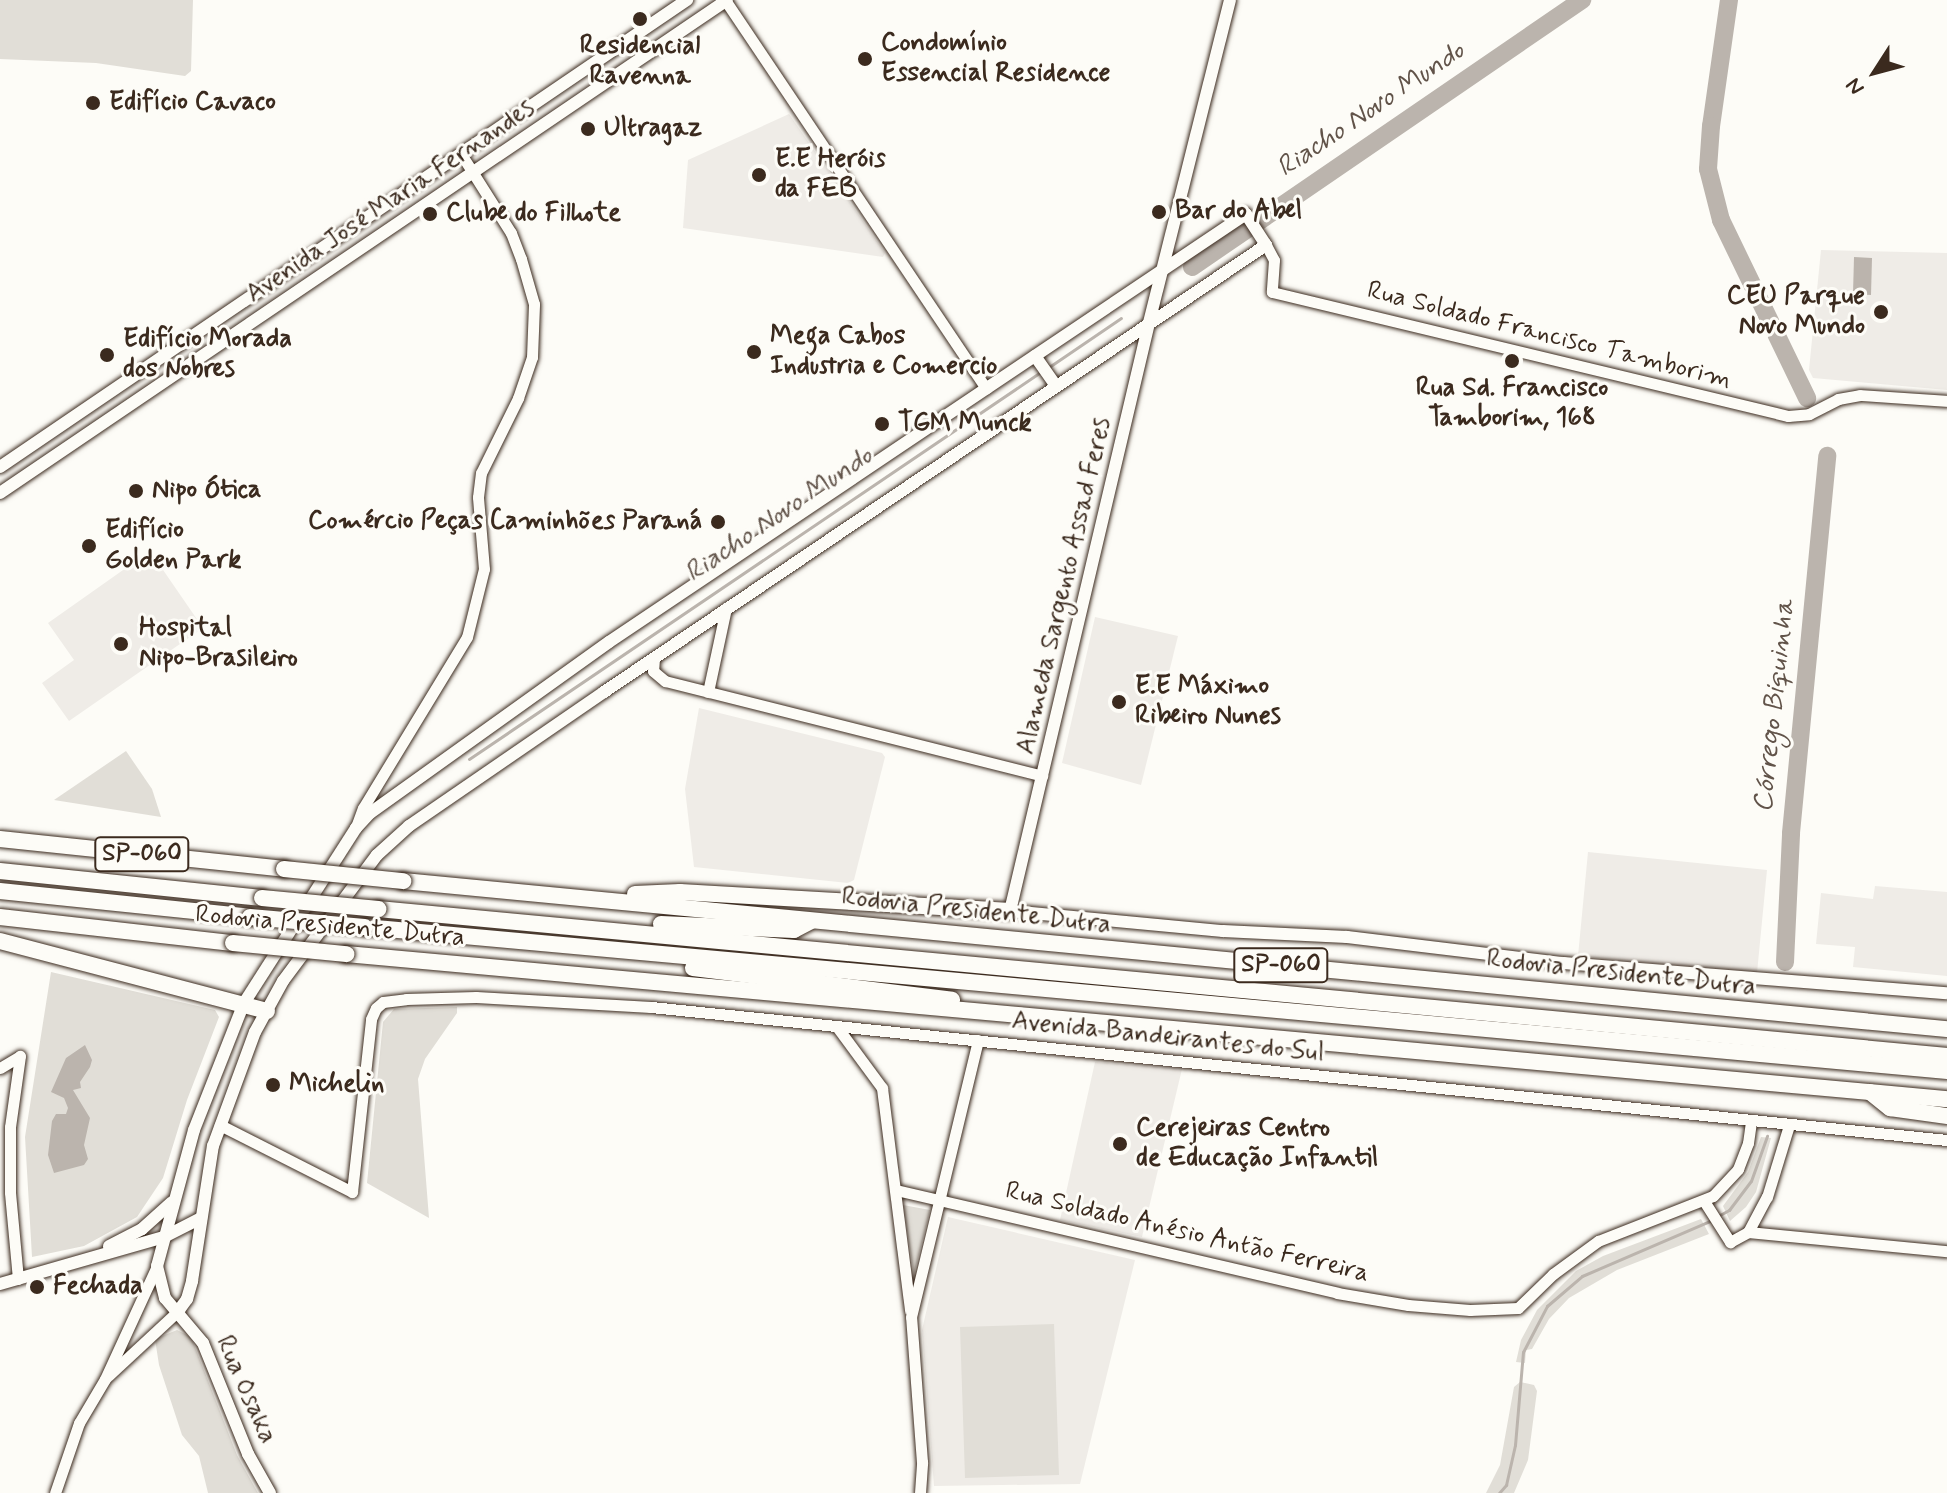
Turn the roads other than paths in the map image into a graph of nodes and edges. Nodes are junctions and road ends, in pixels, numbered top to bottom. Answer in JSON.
{"nodes":[{"id":1,"x":687,"y":0,"type":"edge"},
{"id":2,"x":726,"y":0,"type":"edge"},
{"id":3,"x":1230,"y":0,"type":"edge"},
{"id":4,"x":461,"y":154,"type":"junction"},
{"id":5,"x":473,"y":172,"type":"junction"},
{"id":6,"x":1264,"y":241,"type":"junction"},
{"id":7,"x":1161,"y":275,"type":"junction"},
{"id":8,"x":1149,"y":323,"type":"junction"},
{"id":9,"x":1037,"y":359,"type":"junction"},
{"id":10,"x":1053,"y":382,"type":"junction"},
{"id":11,"x":986,"y":389,"type":"junction"},
{"id":12,"x":1947,"y":401,"type":"edge"},
{"id":13,"x":0,"y":467,"type":"edge"},
{"id":14,"x":0,"y":493,"type":"edge"},
{"id":15,"x":726,"y":608,"type":"junction"},
{"id":16,"x":654,"y":658,"type":"junction"},
{"id":17,"x":708,"y":692,"type":"junction"},
{"id":18,"x":1042,"y":776,"type":"junction"},
{"id":19,"x":356,"y":828,"type":"junction"},
{"id":20,"x":0,"y":839,"type":"edge"},
{"id":21,"x":0,"y":871,"type":"edge"},
{"id":22,"x":0,"y":891,"type":"edge"},
{"id":23,"x":614,"y":901,"type":"junction"},
{"id":24,"x":1010,"y":911,"type":"junction"},
{"id":25,"x":0,"y":917,"type":"edge"},
{"id":26,"x":813,"y":920,"type":"junction"},
{"id":27,"x":621,"y":931,"type":"junction"},
{"id":28,"x":0,"y":941,"type":"edge"},
{"id":29,"x":623,"y":950,"type":"junction"},
{"id":30,"x":1947,"y":993,"type":"edge"},
{"id":31,"x":244,"y":1003,"type":"junction"},
{"id":32,"x":267,"y":1011,"type":"junction"},
{"id":33,"x":1045,"y":1019,"type":"junction"},
{"id":34,"x":837,"y":1027,"type":"junction"},
{"id":35,"x":1947,"y":1029,"type":"edge"},
{"id":36,"x":978,"y":1040,"type":"junction"},
{"id":37,"x":1947,"y":1056,"type":"edge"},
{"id":38,"x":0,"y":1068,"type":"edge"},
{"id":39,"x":1947,"y":1071,"type":"edge"},
{"id":40,"x":216,"y":1073,"type":"junction"},
{"id":41,"x":1869,"y":1091,"type":"junction"},
{"id":42,"x":1947,"y":1099,"type":"edge"},
{"id":43,"x":1947,"y":1116,"type":"edge"},
{"id":44,"x":1751,"y":1122,"type":"junction"},
{"id":45,"x":220,"y":1125,"type":"junction"},
{"id":46,"x":1789,"y":1125,"type":"junction"},
{"id":47,"x":1947,"y":1140,"type":"edge"},
{"id":48,"x":184,"y":1163,"type":"junction"},
{"id":49,"x":207,"y":1178,"type":"junction"},
{"id":50,"x":896,"y":1190,"type":"junction"},
{"id":51,"x":939,"y":1198,"type":"junction"},
{"id":52,"x":174,"y":1199,"type":"junction"},
{"id":53,"x":1707,"y":1205,"type":"junction"},
{"id":54,"x":201,"y":1218,"type":"junction"},
{"id":55,"x":1748,"y":1232,"type":"junction"},
{"id":56,"x":164,"y":1237,"type":"junction"},
{"id":57,"x":1947,"y":1251,"type":"edge"},
{"id":58,"x":95,"y":1255,"type":"junction"},
{"id":59,"x":157,"y":1266,"type":"junction"},
{"id":60,"x":18,"y":1279,"type":"junction"},
{"id":61,"x":0,"y":1284,"type":"edge"},
{"id":62,"x":179,"y":1310,"type":"junction"},
{"id":63,"x":911,"y":1317,"type":"junction"},
{"id":64,"x":105,"y":1379,"type":"junction"},
{"id":65,"x":55,"y":1493,"type":"edge"},
{"id":66,"x":270,"y":1493,"type":"edge"},
{"id":67,"x":920,"y":1493,"type":"edge"}],
"edges":[{"from":1,"to":4,"type":"main road","name":"Avenida José Maria Fernandes"},
{"from":2,"to":5,"type":"main road","name":"Avenida José Maria Fernandes"},
{"from":2,"to":11,"type":"street"},
{"from":3,"to":7,"type":"main road","name":"Alameda Sargento Assad Feres"},
{"from":4,"to":5,"type":"street"},
{"from":4,"to":13,"type":"main road","name":"Avenida José Maria Fernandes"},
{"from":5,"to":14,"type":"main road","name":"Avenida José Maria Fernandes"},
{"from":5,"to":19,"type":"street"},
{"from":6,"to":7,"type":"main road"},
{"from":6,"to":8,"type":"main road"},
{"from":6,"to":12,"type":"street","name":"Rua Soldado Francisco Tamborim"},
{"from":7,"to":8,"type":"main road","name":"Alameda Sargento Assad Feres"},
{"from":7,"to":9,"type":"main road"},
{"from":8,"to":10,"type":"main road"},
{"from":8,"to":18,"type":"main road","name":"Alameda Sargento Assad Feres"},
{"from":9,"to":10,"type":"main road"},
{"from":9,"to":11,"type":"main road"},
{"from":10,"to":15,"type":"main road"},
{"from":11,"to":19,"type":"main road"},
{"from":15,"to":16,"type":"main road"},
{"from":15,"to":17,"type":"street"},
{"from":16,"to":17,"type":"street"},
{"from":16,"to":32,"type":"main road"},
{"from":17,"to":18,"type":"street"},
{"from":18,"to":24,"type":"main road","name":"Alameda Sargento Assad Feres"},
{"from":19,"to":31,"type":"main road"},
{"from":20,"to":23,"type":"highway","name":"Rodovia Presidente Dutra","number":"SP-060","bridge":true},
{"from":21,"to":27,"type":"highway","name":"Rodovia Presidente Dutra","number":"SP-060","bridge":true},
{"from":22,"to":29,"type":"highway","name":"Rodovia Presidente Dutra","number":"SP-060","bridge":true},
{"from":23,"to":24,"type":"highway"},
{"from":23,"to":26,"type":"highway","name":"Rodovia Presidente Dutra","number":"SP-060"},
{"from":24,"to":30,"type":"main road"},
{"from":25,"to":33,"type":"highway","name":"Rodovia Presidente Dutra","bridge":true},
{"from":26,"to":27,"type":"highway"},
{"from":26,"to":35,"type":"highway","name":"Rodovia Presidente Dutra","number":"SP-060"},
{"from":27,"to":37,"type":"highway","name":"Rodovia Presidente Dutra","number":"SP-060"},
{"from":28,"to":31,"type":"highway"},
{"from":29,"to":33,"type":"highway"},
{"from":29,"to":39,"type":"highway","name":"Rodovia Presidente Dutra","number":"SP-060"},
{"from":31,"to":32,"type":"highway"},
{"from":31,"to":40,"type":"main road"},
{"from":32,"to":45,"type":"main road"},
{"from":33,"to":41,"type":"highway","name":"Rodovia Presidente Dutra"},
{"from":34,"to":36,"type":"street","name":"Avenida Bandeirantes do Sul"},
{"from":34,"to":45,"type":"street","name":"Avenida Bandeirantes do Sul"},
{"from":34,"to":50,"type":"street"},
{"from":36,"to":44,"type":"street","name":"Avenida Bandeirantes do Sul"},
{"from":36,"to":51,"type":"street"},
{"from":38,"to":60,"type":"street"},
{"from":40,"to":45,"type":"main road"},
{"from":40,"to":48,"type":"main road"},
{"from":41,"to":42,"type":"highway","name":"Rodovia Presidente Dutra"},
{"from":41,"to":43,"type":"highway"},
{"from":44,"to":46,"type":"street","name":"Avenida Bandeirantes do Sul"},
{"from":44,"to":53,"type":"street"},
{"from":45,"to":49,"type":"main road"},
{"from":46,"to":47,"type":"street","name":"Avenida Bandeirantes do Sul"},
{"from":46,"to":55,"type":"street"},
{"from":48,"to":49,"type":"main road"},
{"from":48,"to":52,"type":"main road"},
{"from":49,"to":54,"type":"main road"},
{"from":50,"to":51,"type":"street","name":"Rua Soldado Anésio Antão Ferreira"},
{"from":50,"to":63,"type":"street"},
{"from":51,"to":53,"type":"street","name":"Rua Soldado Anésio Antão Ferreira"},
{"from":51,"to":63,"type":"street"},
{"from":52,"to":56,"type":"main road"},
{"from":52,"to":58,"type":"main road"},
{"from":53,"to":55,"type":"street"},
{"from":54,"to":56,"type":"main road"},
{"from":54,"to":62,"type":"main road"},
{"from":55,"to":57,"type":"street"},
{"from":56,"to":58,"type":"main road"},
{"from":56,"to":59,"type":"main road"},
{"from":58,"to":60,"type":"main road"},
{"from":59,"to":62,"type":"main road","name":"Rua Osaka"},
{"from":59,"to":64,"type":"street"},
{"from":60,"to":61,"type":"main road"},
{"from":62,"to":64,"type":"street"},
{"from":62,"to":66,"type":"main road","name":"Rua Osaka"},
{"from":63,"to":67,"type":"street"},
{"from":64,"to":65,"type":"street"}]}
